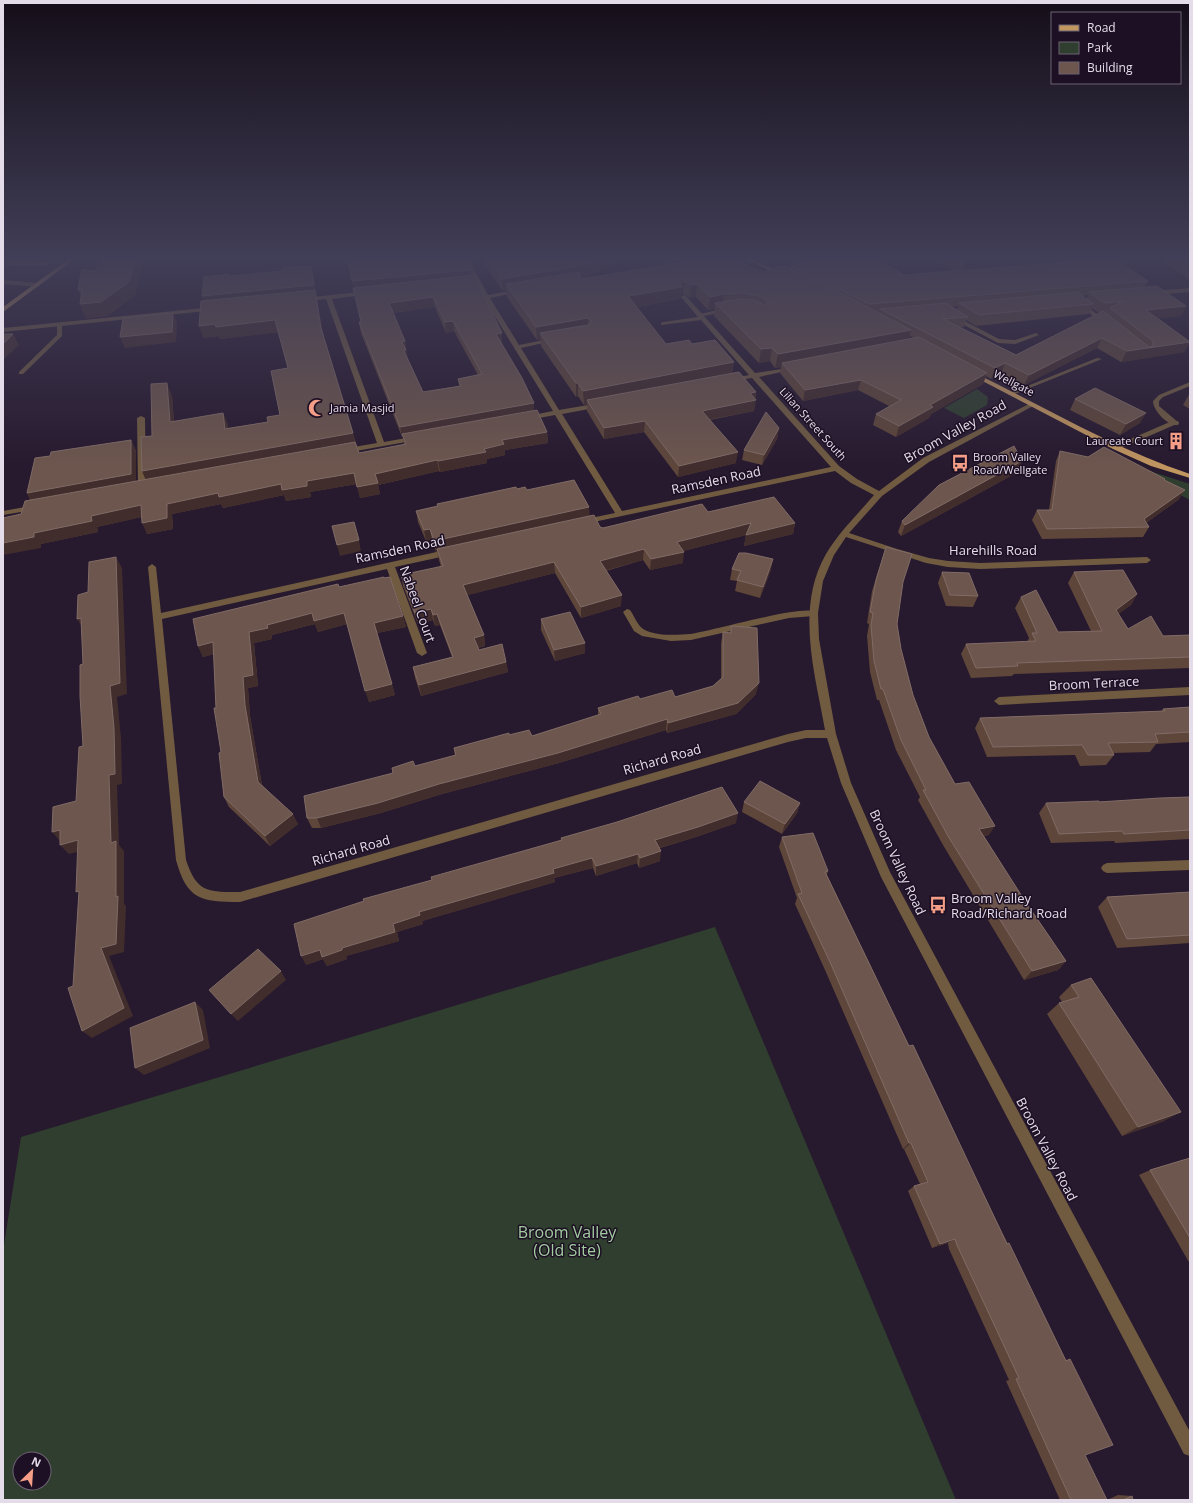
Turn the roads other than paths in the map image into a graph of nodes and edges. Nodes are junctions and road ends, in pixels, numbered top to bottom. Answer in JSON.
{"nodes":[{"id":1,"x":59,"y":329,"type":"edge"},
{"id":2,"x":340,"y":329,"type":"edge"},
{"id":3,"x":506,"y":329,"type":"edge"},
{"id":4,"x":712,"y":329,"type":"edge"},
{"id":5,"x":977,"y":329,"type":"edge"},
{"id":6,"x":1036,"y":335,"type":"dead end"},
{"id":7,"x":562,"y":339,"type":"edge"},
{"id":8,"x":517,"y":347,"type":"junction"},
{"id":9,"x":1099,"y":359,"type":"dead end"},
{"id":10,"x":800,"y":367,"type":"edge"},
{"id":11,"x":963,"y":369,"type":"edge"},
{"id":12,"x":21,"y":373,"type":"dead end"},
{"id":13,"x":755,"y":376,"type":"junction"},
{"id":14,"x":724,"y":382,"type":"edge"},
{"id":15,"x":1190,"y":384,"type":"edge"},
{"id":16,"x":1010,"y":394,"type":"junction"},
{"id":17,"x":611,"y":403,"type":"edge"},
{"id":18,"x":1031,"y":404,"type":"junction"},
{"id":19,"x":558,"y":413,"type":"junction"},
{"id":20,"x":141,"y":418,"type":"dead end"},
{"id":21,"x":519,"y":420,"type":"edge"},
{"id":22,"x":427,"y":436,"type":"edge"},
{"id":23,"x":381,"y":445,"type":"junction"},
{"id":24,"x":1116,"y":447,"type":"junction"},
{"id":25,"x":335,"y":453,"type":"edge"},
{"id":26,"x":836,"y":468,"type":"junction"},
{"id":27,"x":1190,"y":476,"type":"edge"},
{"id":28,"x":142,"y":488,"type":"edge"},
{"id":29,"x":879,"y":494,"type":"junction"},
{"id":30,"x":42,"y":506,"type":"edge"},
{"id":31,"x":3,"y":513,"type":"edge"},
{"id":32,"x":620,"y":514,"type":"junction"},
{"id":33,"x":574,"y":524,"type":"edge"},
{"id":34,"x":844,"y":534,"type":"junction"},
{"id":35,"x":459,"y":550,"type":"edge"},
{"id":36,"x":1147,"y":560,"type":"dead end"},
{"id":37,"x":390,"y":565,"type":"junction"},
{"id":38,"x":152,"y":567,"type":"dead end"},
{"id":39,"x":627,"y":612,"type":"dead end"},
{"id":40,"x":814,"y":613,"type":"junction"},
{"id":41,"x":157,"y":617,"type":"junction"},
{"id":42,"x":422,"y":653,"type":"dead end"},
{"id":43,"x":1190,"y":691,"type":"edge"},
{"id":44,"x":999,"y":701,"type":"dead end"},
{"id":45,"x":831,"y":734,"type":"junction"},
{"id":46,"x":1190,"y":864,"type":"edge"},
{"id":47,"x":1107,"y":868,"type":"dead end"},
{"id":48,"x":1190,"y":1448,"type":"edge"}],
"edges":[{"from":1,"to":12,"type":"street"},
{"from":2,"to":23,"type":"street"},
{"from":3,"to":8,"type":"street"},
{"from":4,"to":13,"type":"street","name":"Lilian Street South"},
{"from":5,"to":6,"type":"street"},
{"from":7,"to":8,"type":"street"},
{"from":8,"to":19,"type":"street"},
{"from":9,"to":16,"type":"street"},
{"from":10,"to":13,"type":"street"},
{"from":11,"to":16,"type":"main road","name":"Wellgate"},
{"from":13,"to":14,"type":"street"},
{"from":13,"to":26,"type":"street","name":"Lilian Street South"},
{"from":15,"to":24,"type":"street"},
{"from":16,"to":18,"type":"main road","name":"Wellgate"},
{"from":17,"to":19,"type":"street"},
{"from":18,"to":24,"type":"main road","name":"Wellgate"},
{"from":18,"to":29,"type":"street","name":"Broom Valley Road"},
{"from":19,"to":21,"type":"street"},
{"from":19,"to":32,"type":"street"},
{"from":20,"to":28,"type":"street"},
{"from":22,"to":23,"type":"street"},
{"from":23,"to":25,"type":"street"},
{"from":24,"to":27,"type":"main road","name":"Wellgate"},
{"from":26,"to":29,"type":"street","name":"Lilian Street South"},
{"from":26,"to":32,"type":"street","name":"Ramsden Road"},
{"from":29,"to":34,"type":"street","name":"Broom Valley Road"},
{"from":30,"to":31,"type":"street"},
{"from":32,"to":33,"type":"street","name":"Ramsden Road"},
{"from":34,"to":36,"type":"street","name":"Harehills Road"},
{"from":34,"to":40,"type":"street","name":"Broom Valley Road"},
{"from":35,"to":37,"type":"street","name":"Ramsden Road"},
{"from":37,"to":41,"type":"street","name":"Ramsden Road"},
{"from":37,"to":42,"type":"street","name":"Nabeel Court"},
{"from":38,"to":41,"type":"street","name":"Richard Road"},
{"from":39,"to":40,"type":"street"},
{"from":40,"to":45,"type":"street","name":"Broom Valley Road"},
{"from":41,"to":45,"type":"street","name":"Richard Road"},
{"from":43,"to":44,"type":"street","name":"Broom Terrace"},
{"from":45,"to":48,"type":"street","name":"Broom Valley Road"},
{"from":46,"to":47,"type":"street"}]}
